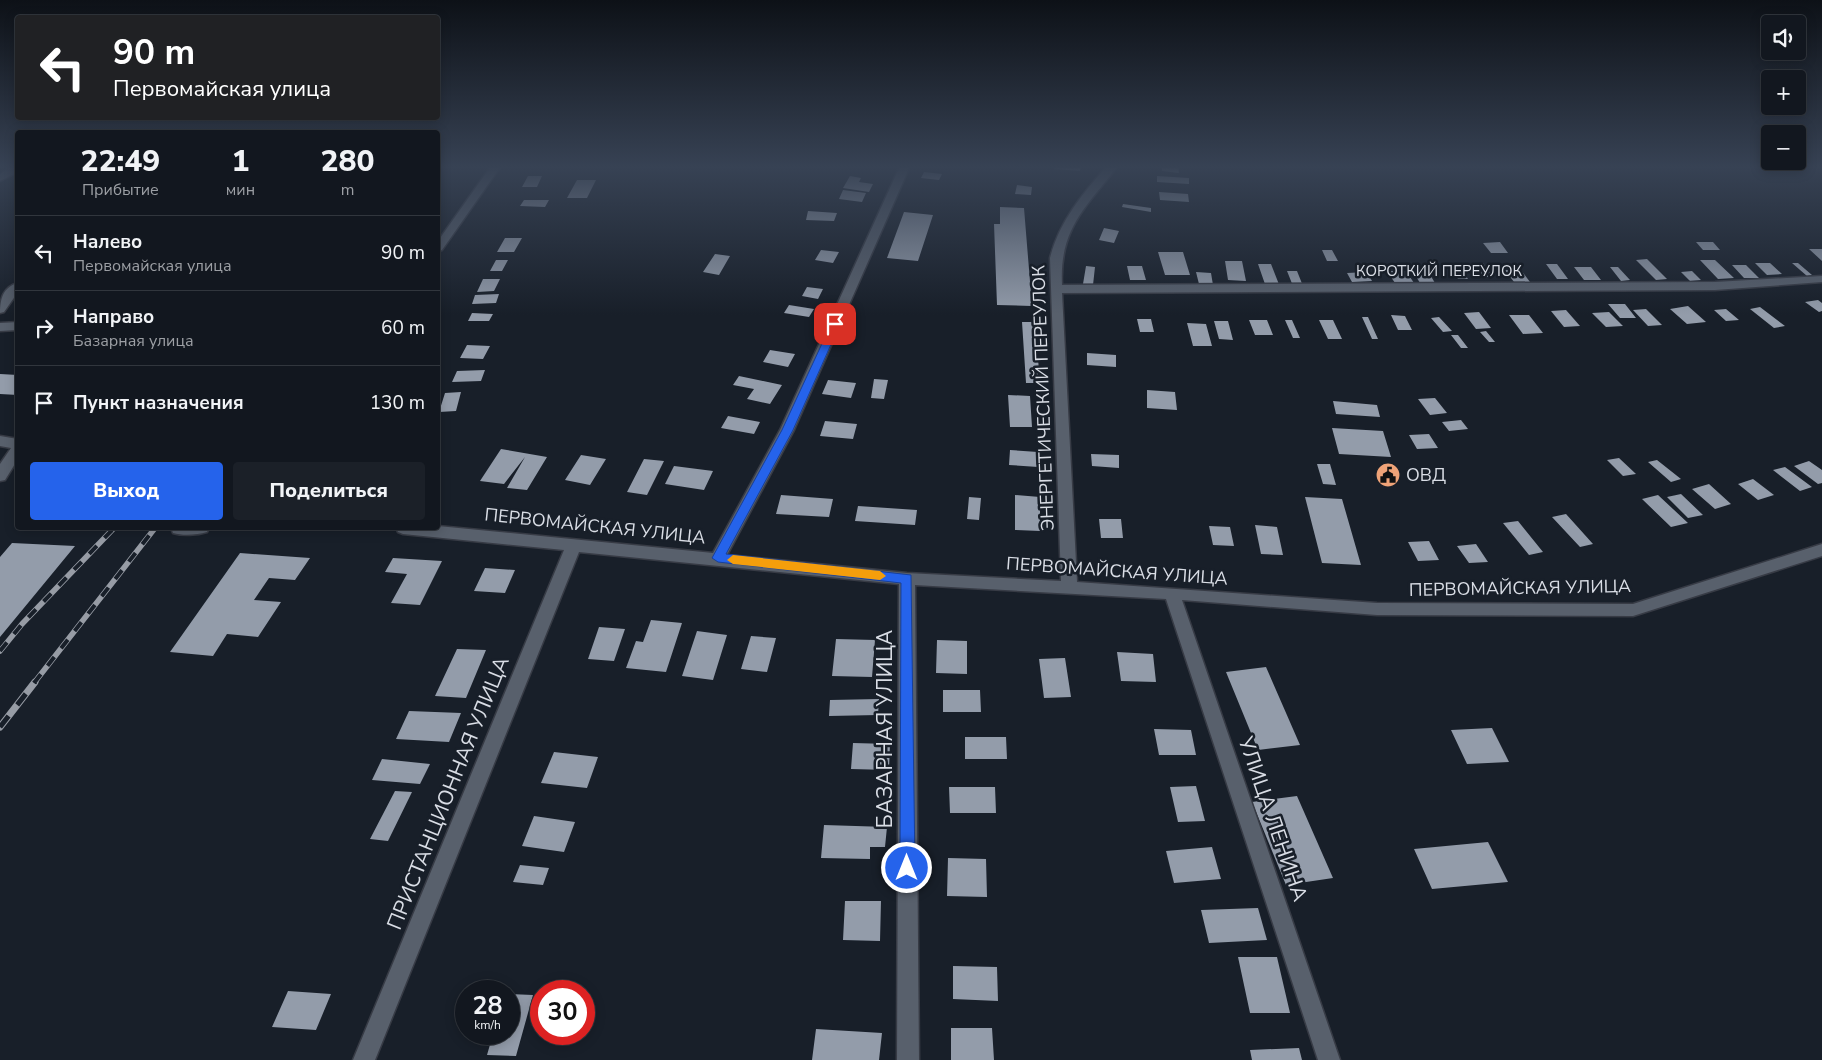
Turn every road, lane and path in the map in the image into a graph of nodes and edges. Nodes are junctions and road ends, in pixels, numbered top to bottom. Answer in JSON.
{"nodes":[{"id":1,"x":461,"y":215,"type":"edge"},
{"id":2,"x":883,"y":215,"type":"edge"},
{"id":3,"x":1073,"y":215,"type":"edge"},
{"id":4,"x":440,"y":245,"type":"edge"},
{"id":5,"x":1822,"y":279,"type":"edge"},
{"id":6,"x":15,"y":288,"type":"edge"},
{"id":7,"x":1056,"y":289,"type":"junction"},
{"id":8,"x":0,"y":310,"type":"edge"},
{"id":9,"x":15,"y":326,"type":"edge"},
{"id":10,"x":0,"y":327,"type":"edge"},
{"id":11,"x":0,"y":441,"type":"edge"},
{"id":12,"x":15,"y":444,"type":"edge"},
{"id":13,"x":15,"y":447,"type":"edge"},
{"id":14,"x":15,"y":450,"type":"edge"},
{"id":15,"x":0,"y":457,"type":"edge"},
{"id":16,"x":0,"y":476,"type":"edge"},
{"id":17,"x":424,"y":530,"type":"edge"},
{"id":18,"x":574,"y":544,"type":"junction"},
{"id":19,"x":1822,"y":550,"type":"edge"},
{"id":20,"x":718,"y":558,"type":"junction"},
{"id":21,"x":907,"y":579,"type":"junction"},
{"id":22,"x":1069,"y":587,"type":"junction"},
{"id":23,"x":1172,"y":594,"type":"junction"},
{"id":24,"x":364,"y":1060,"type":"edge"},
{"id":25,"x":908,"y":1060,"type":"edge"},
{"id":26,"x":1329,"y":1060,"type":"edge"}],
"edges":[{"from":1,"to":4,"type":"street"},
{"from":2,"to":20,"type":"street"},
{"from":3,"to":7,"type":"street","name":"ЭНЕРГЕТИЧЕСКИЙ ПЕРЕУЛОК"},
{"from":5,"to":7,"type":"street","name":"КОРОТКИЙ ПЕРЕУЛОК"},
{"from":6,"to":8,"type":"street"},
{"from":7,"to":22,"type":"street","name":"ЭНЕРГЕТИЧЕСКИЙ ПЕРЕУЛОК"},
{"from":9,"to":10,"type":"street"},
{"from":11,"to":12,"type":"street"},
{"from":13,"to":15,"type":"street"},
{"from":14,"to":16,"type":"street"},
{"from":17,"to":18,"type":"street","name":"ПЕРВОМАЙСКАЯ УЛИЦА"},
{"from":18,"to":20,"type":"street","name":"ПЕРВОМАЙСКАЯ УЛИЦА"},
{"from":18,"to":24,"type":"street","name":"ПРИСТАНЦИОННАЯ УЛИЦА"},
{"from":19,"to":23,"type":"street","name":"ПЕРВОМАЙСКАЯ УЛИЦА"},
{"from":20,"to":21,"type":"street","name":"ПЕРВОМАЙСКАЯ УЛИЦА"},
{"from":21,"to":22,"type":"street","name":"ПЕРВОМАЙСКАЯ УЛИЦА"},
{"from":21,"to":25,"type":"street","name":"БАЗАРНАЯ УЛИЦА"},
{"from":22,"to":23,"type":"street","name":"ПЕРВОМАЙСКАЯ УЛИЦА"},
{"from":23,"to":26,"type":"street","name":"УЛИЦА ЛЕНИНА"}]}
